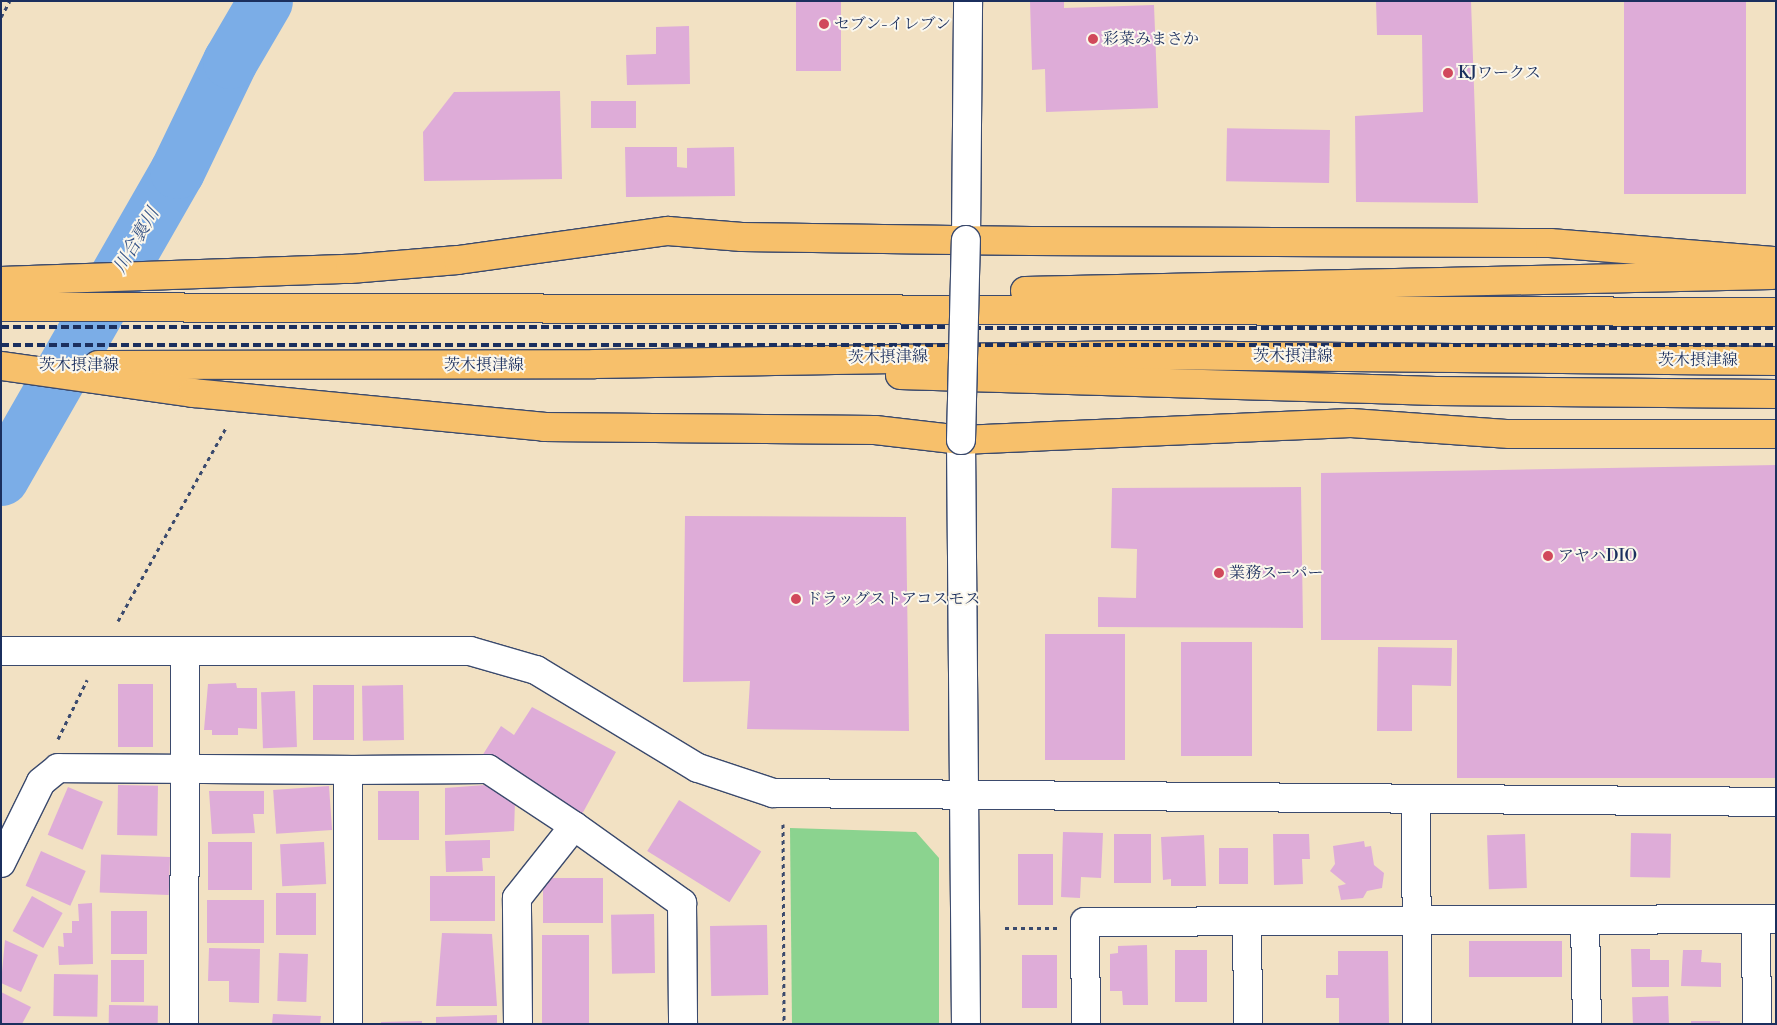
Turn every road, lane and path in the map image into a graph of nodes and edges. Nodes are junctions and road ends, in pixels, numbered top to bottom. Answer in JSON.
{"nodes":[{"id":1,"x":10,"y":1,"type":"edge"},
{"id":2,"x":968,"y":1,"type":"edge"},
{"id":3,"x":1,"y":17,"type":"edge"},
{"id":4,"x":966,"y":240,"type":"junction"},
{"id":5,"x":1776,"y":261,"type":"edge"},
{"id":6,"x":1776,"y":275,"type":"edge"},
{"id":7,"x":1,"y":282,"type":"edge"},
{"id":8,"x":1,"y":307,"type":"edge"},
{"id":9,"x":768,"y":307,"type":"junction"},
{"id":10,"x":1776,"y":312,"type":"edge"},
{"id":11,"x":1776,"y":361,"type":"edge"},
{"id":12,"x":766,"y":362,"type":"junction"},
{"id":13,"x":1,"y":365,"type":"edge"},
{"id":14,"x":1776,"y":394,"type":"edge"},
{"id":15,"x":228,"y":424,"type":"dead end"},
{"id":16,"x":1776,"y":434,"type":"edge"},
{"id":17,"x":961,"y":440,"type":"junction"},
{"id":18,"x":14,"y":651,"type":"edge"},
{"id":19,"x":185,"y":651,"type":"junction"},
{"id":20,"x":102,"y":652,"type":"junction"},
{"id":21,"x":183,"y":768,"type":"junction"},
{"id":22,"x":348,"y":770,"type":"junction"},
{"id":23,"x":41,"y":782,"type":"junction"},
{"id":24,"x":966,"y":798,"type":"junction"},
{"id":25,"x":1416,"y":800,"type":"junction"},
{"id":26,"x":1776,"y":802,"type":"edge"},
{"id":27,"x":782,"y":824,"type":"dead end"},
{"id":28,"x":574,"y":826,"type":"junction"},
{"id":29,"x":1,"y":863,"type":"edge"},
{"id":30,"x":1766,"y":919,"type":"edge"},
{"id":31,"x":1416,"y":920,"type":"junction"},
{"id":32,"x":1585,"y":920,"type":"junction"},
{"id":33,"x":1247,"y":921,"type":"junction"},
{"id":34,"x":1085,"y":927,"type":"junction"},
{"id":35,"x":1005,"y":928,"type":"dead end"},
{"id":36,"x":184,"y":1024,"type":"edge"},
{"id":37,"x":348,"y":1024,"type":"edge"},
{"id":38,"x":518,"y":1024,"type":"edge"},
{"id":39,"x":683,"y":1024,"type":"edge"},
{"id":40,"x":784,"y":1024,"type":"edge"},
{"id":41,"x":966,"y":1024,"type":"edge"},
{"id":42,"x":1086,"y":1024,"type":"edge"},
{"id":43,"x":1248,"y":1024,"type":"edge"},
{"id":44,"x":1417,"y":1024,"type":"edge"},
{"id":45,"x":1587,"y":1024,"type":"edge"},
{"id":46,"x":1757,"y":1024,"type":"edge"}],
"edges":[{"from":1,"to":3,"type":"path"},
{"from":2,"to":4,"type":"street"},
{"from":4,"to":5,"type":"main road"},
{"from":4,"to":7,"type":"main road"},
{"from":4,"to":17,"type":"street","bridge":true},
{"from":6,"to":9,"type":"main road"},
{"from":8,"to":9,"type":"main road"},
{"from":9,"to":10,"type":"main road"},
{"from":11,"to":12,"type":"main road","name":"茨木摂津線"},
{"from":12,"to":13,"type":"main road","name":"茨木摂津線"},
{"from":12,"to":14,"type":"main road"},
{"from":13,"to":17,"type":"main road"},
{"from":15,"to":20,"type":"path"},
{"from":16,"to":17,"type":"main road"},
{"from":17,"to":24,"type":"street"},
{"from":18,"to":20,"type":"street"},
{"from":19,"to":20,"type":"street"},
{"from":19,"to":21,"type":"street"},
{"from":19,"to":24,"type":"street"},
{"from":20,"to":23,"type":"path"},
{"from":21,"to":22,"type":"street"},
{"from":21,"to":23,"type":"street"},
{"from":21,"to":36,"type":"street"},
{"from":22,"to":28,"type":"street"},
{"from":22,"to":37,"type":"street"},
{"from":23,"to":29,"type":"street"},
{"from":24,"to":25,"type":"street"},
{"from":24,"to":41,"type":"street"},
{"from":25,"to":26,"type":"street"},
{"from":25,"to":31,"type":"street"},
{"from":27,"to":40,"type":"path"},
{"from":28,"to":38,"type":"street"},
{"from":28,"to":39,"type":"street"},
{"from":30,"to":32,"type":"street"},
{"from":30,"to":46,"type":"street"},
{"from":31,"to":32,"type":"street"},
{"from":31,"to":33,"type":"street"},
{"from":31,"to":44,"type":"street"},
{"from":32,"to":45,"type":"street"},
{"from":33,"to":34,"type":"street"},
{"from":33,"to":43,"type":"street"},
{"from":34,"to":35,"type":"path"},
{"from":34,"to":42,"type":"street"}]}
